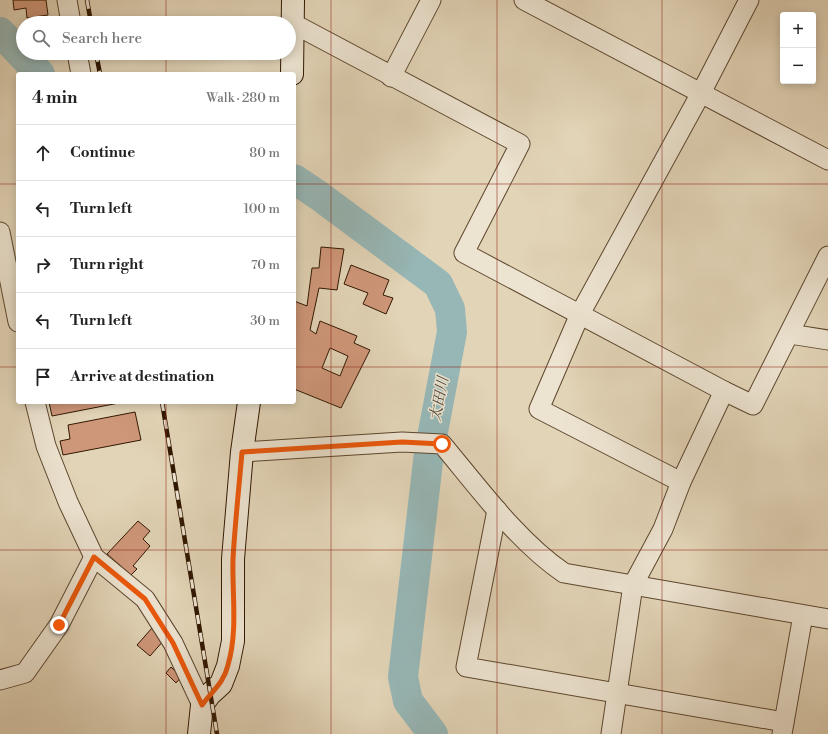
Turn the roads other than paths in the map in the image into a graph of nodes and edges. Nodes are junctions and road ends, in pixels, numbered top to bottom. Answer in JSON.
{"nodes":[{"id":1,"x":67,"y":0,"type":"edge"},
{"id":2,"x":293,"y":0,"type":"edge"},
{"id":3,"x":431,"y":0,"type":"edge"},
{"id":4,"x":524,"y":0,"type":"edge"},
{"id":5,"x":749,"y":0,"type":"edge"},
{"id":6,"x":70,"y":16,"type":"edge"},
{"id":7,"x":294,"y":16,"type":"edge"},
{"id":8,"x":296,"y":25,"type":"edge"},
{"id":9,"x":78,"y":60,"type":"edge"},
{"id":10,"x":293,"y":60,"type":"edge"},
{"id":11,"x":81,"y":72,"type":"edge"},
{"id":12,"x":292,"y":72,"type":"edge"},
{"id":13,"x":391,"y":76,"type":"junction"},
{"id":14,"x":701,"y":93,"type":"junction"},
{"id":15,"x":828,"y":160,"type":"edge"},
{"id":16,"x":0,"y":232,"type":"edge"},
{"id":17,"x":8,"y":256,"type":"edge"},
{"id":18,"x":828,"y":256,"type":"edge"},
{"id":19,"x":16,"y":309,"type":"edge"},
{"id":20,"x":580,"y":314,"type":"junction"},
{"id":21,"x":790,"y":334,"type":"junction"},
{"id":22,"x":828,"y":340,"type":"edge"},
{"id":23,"x":724,"y":391,"type":"junction"},
{"id":24,"x":36,"y":404,"type":"edge"},
{"id":25,"x":249,"y":404,"type":"edge"},
{"id":26,"x":242,"y":452,"type":"junction"},
{"id":27,"x":681,"y":482,"type":"junction"},
{"id":28,"x":498,"y":510,"type":"junction"},
{"id":29,"x":94,"y":557,"type":"junction"},
{"id":30,"x":633,"y":585,"type":"junction"},
{"id":31,"x":803,"y":615,"type":"junction"},
{"id":32,"x":828,"y":620,"type":"edge"},
{"id":33,"x":0,"y":680,"type":"edge"},
{"id":34,"x":617,"y":693,"type":"junction"},
{"id":35,"x":202,"y":705,"type":"junction"},
{"id":36,"x":783,"y":728,"type":"edge"},
{"id":37,"x":199,"y":734,"type":"edge"},
{"id":38,"x":611,"y":734,"type":"edge"}],
"edges":[{"from":1,"to":6,"type":"street"},
{"from":2,"to":7,"type":"street"},
{"from":3,"to":13,"type":"street"},
{"from":4,"to":14,"type":"street"},
{"from":5,"to":14,"type":"street"},
{"from":8,"to":13,"type":"street"},
{"from":9,"to":11,"type":"street"},
{"from":10,"to":12,"type":"street"},
{"from":13,"to":20,"type":"street"},
{"from":14,"to":15,"type":"street"},
{"from":14,"to":20,"type":"street"},
{"from":16,"to":17,"type":"street"},
{"from":17,"to":19,"type":"street"},
{"from":18,"to":21,"type":"street"},
{"from":20,"to":23,"type":"street"},
{"from":20,"to":27,"type":"street"},
{"from":21,"to":22,"type":"street"},
{"from":21,"to":23,"type":"street"},
{"from":23,"to":27,"type":"street"},
{"from":24,"to":29,"type":"street"},
{"from":25,"to":26,"type":"street"},
{"from":26,"to":28,"type":"street"},
{"from":26,"to":35,"type":"street"},
{"from":27,"to":30,"type":"street"},
{"from":28,"to":30,"type":"street"},
{"from":28,"to":34,"type":"street"},
{"from":29,"to":33,"type":"street"},
{"from":29,"to":35,"type":"street"},
{"from":30,"to":31,"type":"street"},
{"from":30,"to":34,"type":"street"},
{"from":31,"to":32,"type":"street"},
{"from":31,"to":36,"type":"street"},
{"from":34,"to":36,"type":"street"},
{"from":34,"to":38,"type":"street"},
{"from":35,"to":37,"type":"street"}]}
